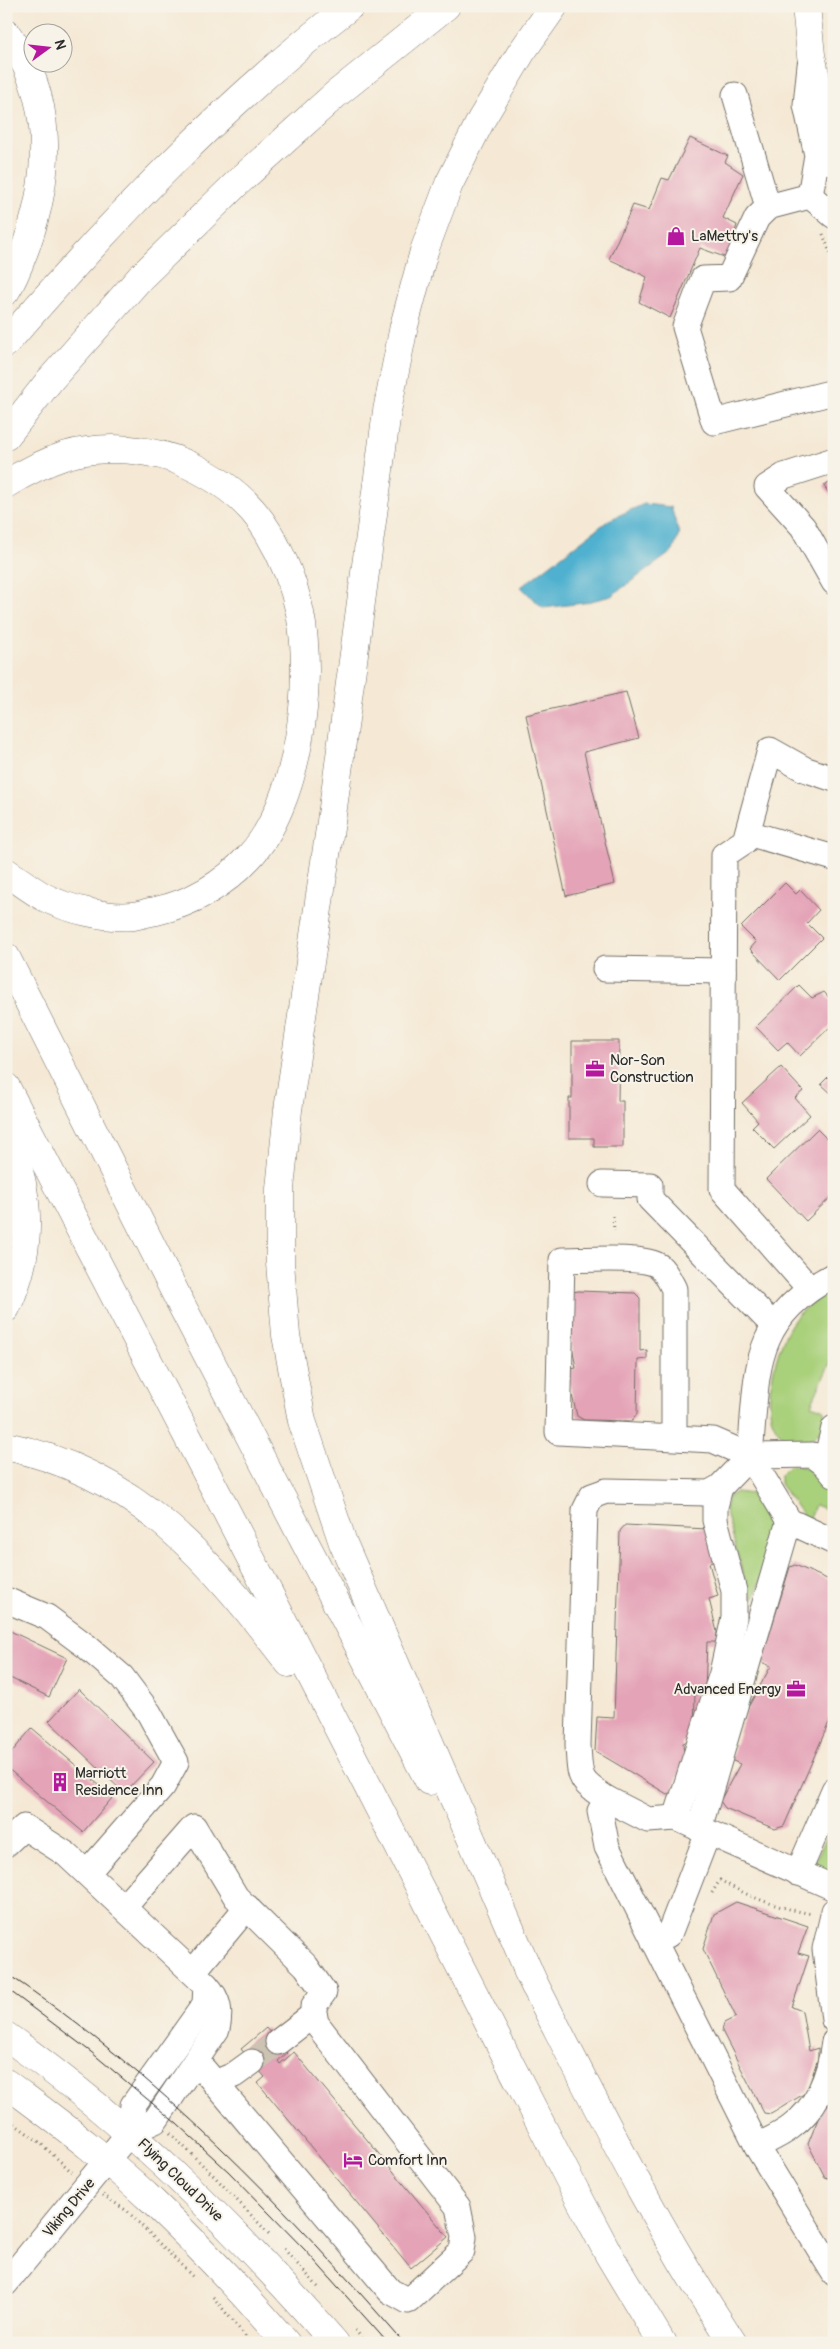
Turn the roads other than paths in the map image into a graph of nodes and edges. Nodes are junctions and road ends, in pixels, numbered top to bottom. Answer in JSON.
{"nodes":[{"id":1,"x":350,"y":6,"type":"edge"},
{"id":2,"x":446,"y":6,"type":"edge"},
{"id":3,"x":554,"y":6,"type":"edge"},
{"id":4,"x":806,"y":6,"type":"edge"},
{"id":5,"x":6,"y":33,"type":"edge"},
{"id":6,"x":811,"y":55,"type":"junction"},
{"id":7,"x":736,"y":95,"type":"dead end"},
{"id":8,"x":834,"y":162,"type":"edge"},
{"id":9,"x":810,"y":196,"type":"junction"},
{"id":10,"x":768,"y":208,"type":"junction"},
{"id":11,"x":834,"y":216,"type":"edge"},
{"id":12,"x":6,"y":291,"type":"edge"},
{"id":13,"x":6,"y":343,"type":"edge"},
{"id":14,"x":834,"y":392,"type":"edge"},
{"id":15,"x":6,"y":436,"type":"edge"},
{"id":16,"x":834,"y":460,"type":"edge"},
{"id":17,"x":6,"y":484,"type":"edge"},
{"id":18,"x":834,"y":582,"type":"edge"},
{"id":19,"x":834,"y":779,"type":"edge"},
{"id":20,"x":748,"y":833,"type":"junction"},
{"id":21,"x":834,"y":858,"type":"edge"},
{"id":22,"x":6,"y":872,"type":"edge"},
{"id":23,"x":6,"y":957,"type":"edge"},
{"id":24,"x":605,"y":969,"type":"dead end"},
{"id":25,"x":723,"y":971,"type":"junction"},
{"id":26,"x":6,"y":1087,"type":"edge"},
{"id":27,"x":7,"y":1138,"type":"edge"},
{"id":28,"x":602,"y":1184,"type":"dead end"},
{"id":29,"x":6,"y":1239,"type":"edge"},
{"id":30,"x":834,"y":1275,"type":"edge"},
{"id":31,"x":809,"y":1288,"type":"junction"},
{"id":32,"x":6,"y":1308,"type":"edge"},
{"id":33,"x":773,"y":1325,"type":"junction"},
{"id":34,"x":834,"y":1428,"type":"edge"},
{"id":35,"x":674,"y":1438,"type":"junction"},
{"id":36,"x":6,"y":1446,"type":"edge"},
{"id":37,"x":750,"y":1456,"type":"junction"},
{"id":38,"x":829,"y":1470,"type":"edge"},
{"id":39,"x":720,"y":1488,"type":"junction"},
{"id":40,"x":789,"y":1521,"type":"junction"},
{"id":41,"x":834,"y":1542,"type":"edge"},
{"id":42,"x":6,"y":1600,"type":"edge"},
{"id":43,"x":834,"y":1790,"type":"edge"},
{"id":44,"x":607,"y":1798,"type":"junction"},
{"id":45,"x":383,"y":1816,"type":"junction"},
{"id":46,"x":676,"y":1818,"type":"junction"},
{"id":47,"x":703,"y":1831,"type":"junction"},
{"id":48,"x":6,"y":1844,"type":"edge"},
{"id":49,"x":87,"y":1872,"type":"junction"},
{"id":50,"x":798,"y":1873,"type":"junction"},
{"id":51,"x":834,"y":1888,"type":"edge"},
{"id":52,"x":124,"y":1907,"type":"junction"},
{"id":53,"x":247,"y":1907,"type":"junction"},
{"id":54,"x":832,"y":1914,"type":"edge"},
{"id":55,"x":654,"y":1942,"type":"junction"},
{"id":56,"x":200,"y":1978,"type":"junction"},
{"id":57,"x":535,"y":1986,"type":"junction"},
{"id":58,"x":314,"y":2014,"type":"junction"},
{"id":59,"x":834,"y":2020,"type":"edge"},
{"id":60,"x":6,"y":2036,"type":"edge"},
{"id":61,"x":278,"y":2042,"type":"tunnel mouth"},
{"id":62,"x":834,"y":2042,"type":"edge"},
{"id":63,"x":252,"y":2062,"type":"tunnel mouth"},
{"id":64,"x":194,"y":2064,"type":"junction"},
{"id":65,"x":6,"y":2082,"type":"edge"},
{"id":66,"x":215,"y":2083,"type":"junction"},
{"id":67,"x":130,"y":2132,"type":"junction"},
{"id":68,"x":757,"y":2146,"type":"junction"},
{"id":69,"x":107,"y":2162,"type":"junction"},
{"id":70,"x":834,"y":2273,"type":"edge"},
{"id":71,"x":6,"y":2283,"type":"edge"},
{"id":72,"x":286,"y":2343,"type":"edge"},
{"id":73,"x":335,"y":2343,"type":"edge"},
{"id":74,"x":662,"y":2343,"type":"edge"},
{"id":75,"x":733,"y":2343,"type":"edge"}],
"edges":[{"from":1,"to":13,"type":"main road"},
{"from":2,"to":15,"type":"main road"},
{"from":3,"to":57,"type":"main road"},
{"from":4,"to":6,"type":"main road"},
{"from":5,"to":12,"type":"main road"},
{"from":6,"to":8,"type":"main road"},
{"from":6,"to":9,"type":"street"},
{"from":7,"to":10,"type":"street"},
{"from":9,"to":10,"type":"street"},
{"from":9,"to":11,"type":"street"},
{"from":10,"to":14,"type":"street"},
{"from":16,"to":18,"type":"street"},
{"from":17,"to":22,"type":"main road"},
{"from":19,"to":20,"type":"street"},
{"from":20,"to":21,"type":"street"},
{"from":20,"to":25,"type":"street"},
{"from":23,"to":57,"type":"main road"},
{"from":24,"to":25,"type":"street"},
{"from":25,"to":31,"type":"street"},
{"from":26,"to":45,"type":"main road"},
{"from":27,"to":29,"type":"main road"},
{"from":27,"to":32,"type":"main road"},
{"from":28,"to":33,"type":"street"},
{"from":30,"to":31,"type":"street"},
{"from":31,"to":33,"type":"street"},
{"from":33,"to":37,"type":"street"},
{"from":34,"to":38,"type":"street"},
{"from":35,"to":35,"type":"street"},
{"from":35,"to":37,"type":"street"},
{"from":36,"to":45,"type":"main road"},
{"from":37,"to":38,"type":"street"},
{"from":37,"to":39,"type":"street"},
{"from":37,"to":40,"type":"street"},
{"from":39,"to":44,"type":"street"},
{"from":39,"to":46,"type":"street"},
{"from":40,"to":41,"type":"street"},
{"from":40,"to":47,"type":"street"},
{"from":42,"to":49,"type":"street"},
{"from":43,"to":50,"type":"street"},
{"from":44,"to":46,"type":"street"},
{"from":44,"to":55,"type":"street"},
{"from":45,"to":74,"type":"main road"},
{"from":46,"to":47,"type":"street"},
{"from":47,"to":50,"type":"street"},
{"from":47,"to":55,"type":"street"},
{"from":48,"to":49,"type":"street"},
{"from":49,"to":52,"type":"street"},
{"from":50,"to":51,"type":"street"},
{"from":52,"to":53,"type":"street"},
{"from":52,"to":56,"type":"street"},
{"from":53,"to":56,"type":"street"},
{"from":53,"to":58,"type":"street"},
{"from":54,"to":59,"type":"street"},
{"from":55,"to":68,"type":"street"},
{"from":56,"to":64,"type":"street"},
{"from":56,"to":67,"type":"street"},
{"from":57,"to":75,"type":"main road"},
{"from":58,"to":61,"type":"street"},
{"from":58,"to":66,"type":"street"},
{"from":60,"to":67,"type":"main road","name":"Flying Cloud Drive"},
{"from":62,"to":68,"type":"street"},
{"from":63,"to":66,"type":"street"},
{"from":64,"to":66,"type":"street"},
{"from":64,"to":67,"type":"street"},
{"from":65,"to":69,"type":"main road"},
{"from":67,"to":69,"type":"street","name":"Viking Drive"},
{"from":67,"to":73,"type":"main road","name":"Flying Cloud Drive"},
{"from":68,"to":70,"type":"street"},
{"from":69,"to":71,"type":"street","name":"Viking Drive"},
{"from":69,"to":72,"type":"main road"}]}
